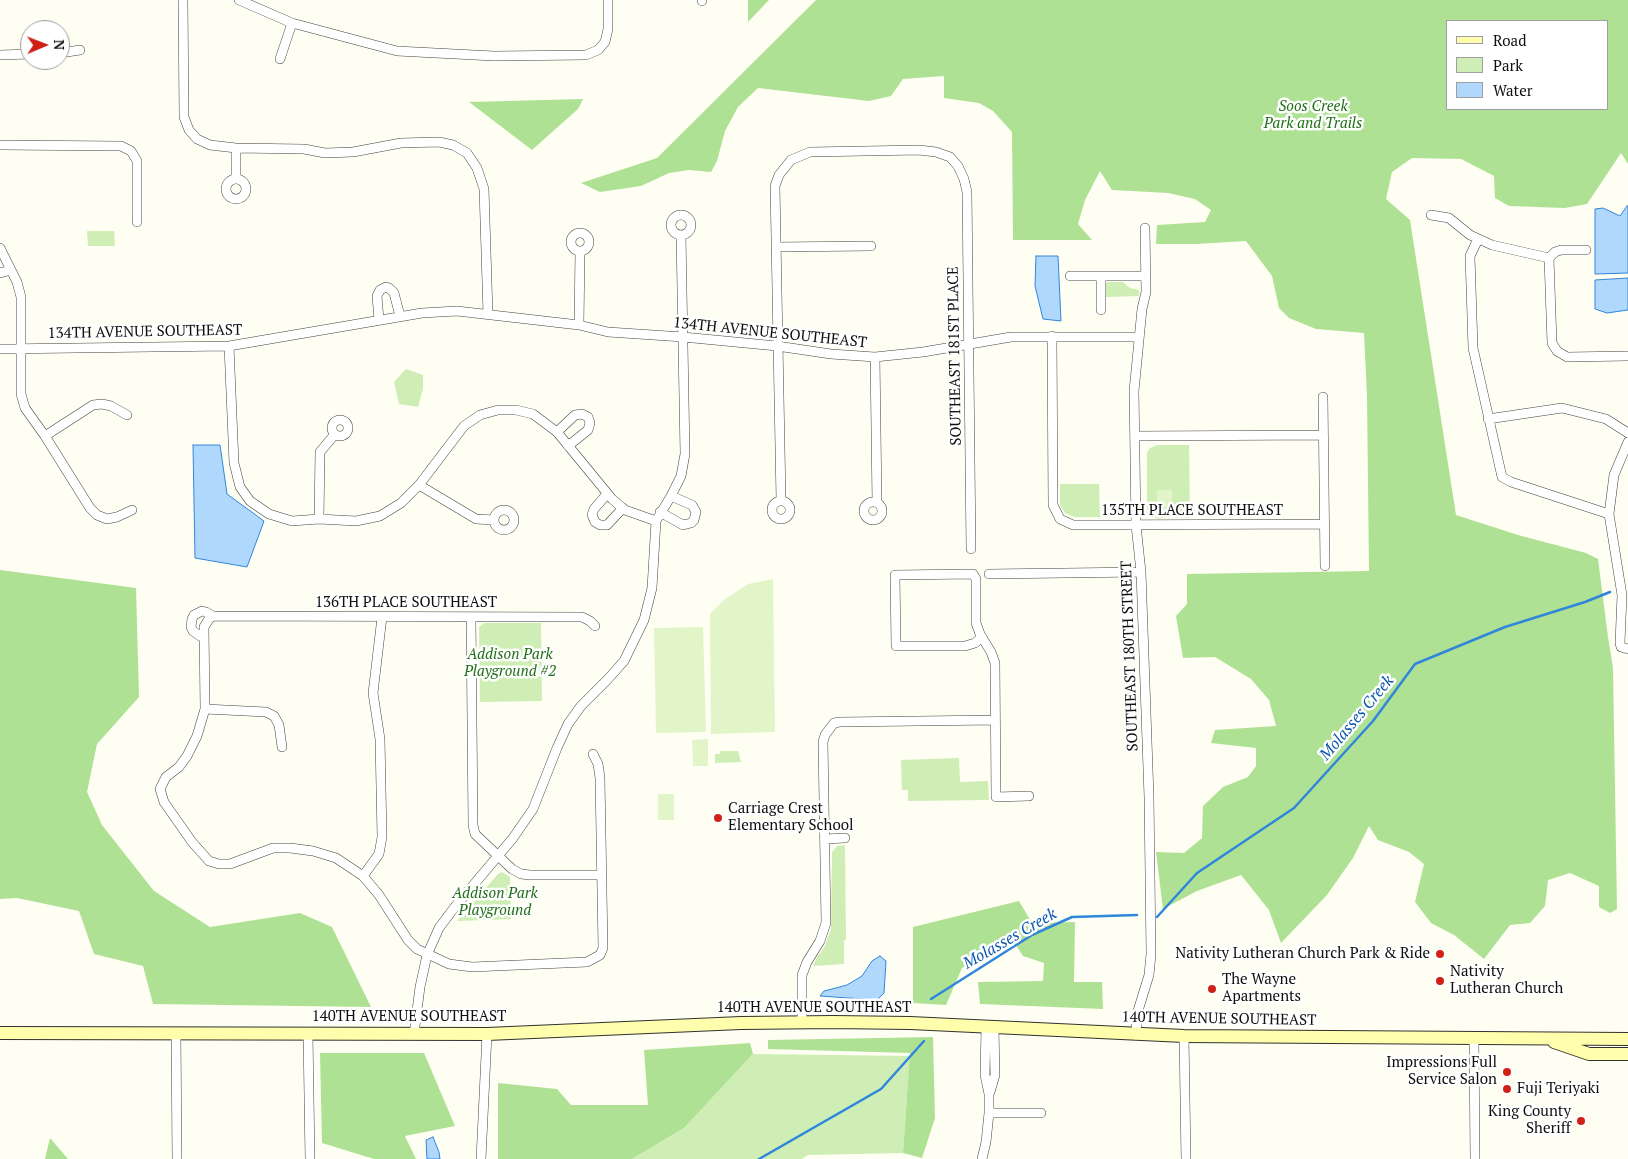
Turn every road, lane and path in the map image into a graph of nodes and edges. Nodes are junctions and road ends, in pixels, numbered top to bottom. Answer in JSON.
{"nodes":[{"id":1,"x":183,"y":0,"type":"edge"},
{"id":2,"x":239,"y":0,"type":"edge"},
{"id":3,"x":608,"y":0,"type":"edge"},
{"id":4,"x":292,"y":23,"type":"junction"},
{"id":5,"x":80,"y":50,"type":"dead end"},
{"id":6,"x":70,"y":52,"type":"edge"},
{"id":7,"x":0,"y":54,"type":"edge"},
{"id":8,"x":20,"y":54,"type":"edge"},
{"id":9,"x":280,"y":59,"type":"dead end"},
{"id":10,"x":0,"y":145,"type":"edge"},
{"id":11,"x":236,"y":148,"type":"junction"},
{"id":12,"x":236,"y":179,"type":"dead end"},
{"id":13,"x":1431,"y":215,"type":"dead end"},
{"id":14,"x":137,"y":222,"type":"dead end"},
{"id":15,"x":1145,"y":228,"type":"dead end"},
{"id":16,"x":681,"y":235,"type":"dead end"},
{"id":17,"x":1478,"y":239,"type":"junction"},
{"id":18,"x":871,"y":246,"type":"dead end"},
{"id":19,"x":776,"y":247,"type":"junction"},
{"id":20,"x":0,"y":248,"type":"edge"},
{"id":21,"x":1586,"y":250,"type":"dead end"},
{"id":22,"x":580,"y":251,"type":"dead end"},
{"id":23,"x":1549,"y":258,"type":"junction"},
{"id":24,"x":12,"y":270,"type":"junction"},
{"id":25,"x":0,"y":273,"type":"edge"},
{"id":26,"x":1070,"y":276,"type":"dead end"},
{"id":27,"x":1101,"y":276,"type":"junction"},
{"id":28,"x":1146,"y":276,"type":"junction"},
{"id":29,"x":1101,"y":310,"type":"dead end"},
{"id":30,"x":488,"y":314,"type":"junction"},
{"id":31,"x":400,"y":316,"type":"junction"},
{"id":32,"x":379,"y":320,"type":"junction"},
{"id":33,"x":579,"y":324,"type":"junction"},
{"id":34,"x":1052,"y":336,"type":"junction"},
{"id":35,"x":683,"y":337,"type":"junction"},
{"id":36,"x":1138,"y":337,"type":"junction"},
{"id":37,"x":968,"y":344,"type":"junction"},
{"id":38,"x":230,"y":346,"type":"junction"},
{"id":39,"x":777,"y":346,"type":"junction"},
{"id":40,"x":20,"y":348,"type":"junction"},
{"id":41,"x":0,"y":349,"type":"edge"},
{"id":42,"x":1628,"y":356,"type":"edge"},
{"id":43,"x":875,"y":357,"type":"junction"},
{"id":44,"x":1323,"y":397,"type":"dead end"},
{"id":45,"x":127,"y":414,"type":"dead end"},
{"id":46,"x":1488,"y":418,"type":"junction"},
{"id":47,"x":557,"y":432,"type":"junction"},
{"id":48,"x":1628,"y":433,"type":"edge"},
{"id":49,"x":335,"y":434,"type":"dead end"},
{"id":50,"x":1323,"y":435,"type":"junction"},
{"id":51,"x":45,"y":436,"type":"junction"},
{"id":52,"x":1134,"y":436,"type":"junction"},
{"id":53,"x":1628,"y":442,"type":"edge"},
{"id":54,"x":568,"y":446,"type":"junction"},
{"id":55,"x":419,"y":484,"type":"junction"},
{"id":56,"x":607,"y":494,"type":"junction"},
{"id":57,"x":671,"y":496,"type":"junction"},
{"id":58,"x":780,"y":500,"type":"dead end"},
{"id":59,"x":877,"y":502,"type":"dead end"},
{"id":60,"x":623,"y":508,"type":"junction"},
{"id":61,"x":132,"y":510,"type":"dead end"},
{"id":62,"x":660,"y":512,"type":"junction"},
{"id":63,"x":1609,"y":514,"type":"junction"},
{"id":64,"x":319,"y":519,"type":"junction"},
{"id":65,"x":494,"y":520,"type":"dead end"},
{"id":66,"x":656,"y":521,"type":"junction"},
{"id":67,"x":1325,"y":524,"type":"junction"},
{"id":68,"x":1136,"y":525,"type":"junction"},
{"id":69,"x":971,"y":549,"type":"dead end"},
{"id":70,"x":1325,"y":566,"type":"dead end"},
{"id":71,"x":1141,"y":572,"type":"junction"},
{"id":72,"x":989,"y":574,"type":"dead end"},
{"id":73,"x":213,"y":616,"type":"junction"},
{"id":74,"x":382,"y":617,"type":"junction"},
{"id":75,"x":471,"y":617,"type":"junction"},
{"id":76,"x":595,"y":626,"type":"dead end"},
{"id":77,"x":204,"y":636,"type":"junction"},
{"id":78,"x":982,"y":638,"type":"junction"},
{"id":79,"x":1628,"y":649,"type":"edge"},
{"id":80,"x":205,"y":709,"type":"junction"},
{"id":81,"x":995,"y":720,"type":"junction"},
{"id":82,"x":282,"y":747,"type":"dead end"},
{"id":83,"x":593,"y":754,"type":"dead end"},
{"id":84,"x":1029,"y":796,"type":"dead end"},
{"id":85,"x":845,"y":838,"type":"dead end"},
{"id":86,"x":825,"y":839,"type":"junction"},
{"id":87,"x":498,"y":857,"type":"junction"},
{"id":88,"x":601,"y":875,"type":"junction"},
{"id":89,"x":363,"y":876,"type":"junction"},
{"id":90,"x":427,"y":955,"type":"junction"},
{"id":91,"x":802,"y":1022,"type":"junction"},
{"id":92,"x":990,"y":1028,"type":"junction"},
{"id":93,"x":0,"y":1033,"type":"edge"},
{"id":94,"x":176,"y":1033,"type":"junction"},
{"id":95,"x":308,"y":1034,"type":"junction"},
{"id":96,"x":414,"y":1034,"type":"junction"},
{"id":97,"x":488,"y":1034,"type":"junction"},
{"id":98,"x":1136,"y":1035,"type":"junction"},
{"id":99,"x":1184,"y":1036,"type":"junction"},
{"id":100,"x":1474,"y":1038,"type":"junction"},
{"id":101,"x":1542,"y":1038,"type":"junction"},
{"id":102,"x":1628,"y":1039,"type":"edge"},
{"id":103,"x":1628,"y":1054,"type":"edge"},
{"id":104,"x":989,"y":1113,"type":"junction"},
{"id":105,"x":1041,"y":1113,"type":"dead end"},
{"id":106,"x":177,"y":1159,"type":"edge"},
{"id":107,"x":310,"y":1159,"type":"edge"},
{"id":108,"x":481,"y":1159,"type":"edge"},
{"id":109,"x":982,"y":1159,"type":"edge"},
{"id":110,"x":1186,"y":1159,"type":"edge"},
{"id":111,"x":1475,"y":1159,"type":"edge"}],
"edges":[{"from":1,"to":11,"type":"street"},
{"from":2,"to":4,"type":"street"},
{"from":3,"to":4,"type":"street"},
{"from":4,"to":9,"type":"street"},
{"from":5,"to":6,"type":"street"},
{"from":7,"to":8,"type":"street"},
{"from":10,"to":14,"type":"street"},
{"from":11,"to":12,"type":"street"},
{"from":11,"to":30,"type":"street"},
{"from":13,"to":17,"type":"street"},
{"from":15,"to":28,"type":"street","name":"SOUTHEAST 180TH STREET"},
{"from":16,"to":35,"type":"street"},
{"from":17,"to":23,"type":"street"},
{"from":17,"to":46,"type":"street"},
{"from":18,"to":19,"type":"street"},
{"from":19,"to":37,"type":"street","name":"SOUTHEAST 181ST PLACE"},
{"from":19,"to":39,"type":"street"},
{"from":20,"to":24,"type":"street"},
{"from":21,"to":23,"type":"street"},
{"from":22,"to":33,"type":"street"},
{"from":23,"to":42,"type":"street"},
{"from":24,"to":25,"type":"street"},
{"from":24,"to":40,"type":"street"},
{"from":26,"to":27,"type":"street"},
{"from":27,"to":28,"type":"street"},
{"from":27,"to":29,"type":"street"},
{"from":28,"to":36,"type":"street","name":"SOUTHEAST 180TH STREET"},
{"from":30,"to":31,"type":"street","name":"134TH AVENUE SOUTHEAST"},
{"from":30,"to":33,"type":"street","name":"134TH AVENUE SOUTHEAST"},
{"from":31,"to":32,"type":"street","name":"134TH AVENUE SOUTHEAST"},
{"from":31,"to":32,"type":"street"},
{"from":32,"to":38,"type":"street","name":"134TH AVENUE SOUTHEAST"},
{"from":33,"to":35,"type":"street","name":"134TH AVENUE SOUTHEAST"},
{"from":34,"to":36,"type":"street","name":"134TH AVENUE SOUTHEAST"},
{"from":34,"to":37,"type":"street","name":"134TH AVENUE SOUTHEAST"},
{"from":34,"to":68,"type":"street","name":"135TH PLACE SOUTHEAST"},
{"from":35,"to":39,"type":"street","name":"134TH AVENUE SOUTHEAST"},
{"from":35,"to":57,"type":"street"},
{"from":36,"to":52,"type":"street","name":"SOUTHEAST 180TH STREET"},
{"from":37,"to":43,"type":"street","name":"134TH AVENUE SOUTHEAST"},
{"from":37,"to":69,"type":"street","name":"SOUTHEAST 181ST PLACE"},
{"from":38,"to":40,"type":"street","name":"134TH AVENUE SOUTHEAST"},
{"from":38,"to":64,"type":"street"},
{"from":39,"to":43,"type":"street","name":"134TH AVENUE SOUTHEAST"},
{"from":39,"to":58,"type":"street"},
{"from":40,"to":41,"type":"street","name":"134TH AVENUE SOUTHEAST"},
{"from":40,"to":51,"type":"street"},
{"from":43,"to":59,"type":"street"},
{"from":44,"to":50,"type":"street"},
{"from":45,"to":51,"type":"street"},
{"from":46,"to":48,"type":"street"},
{"from":46,"to":63,"type":"street"},
{"from":47,"to":54,"type":"street"},
{"from":47,"to":54,"type":"street"},
{"from":47,"to":55,"type":"street"},
{"from":49,"to":64,"type":"street"},
{"from":50,"to":52,"type":"street"},
{"from":50,"to":67,"type":"street"},
{"from":51,"to":61,"type":"street"},
{"from":52,"to":68,"type":"street","name":"SOUTHEAST 180TH STREET"},
{"from":53,"to":63,"type":"street"},
{"from":54,"to":56,"type":"street"},
{"from":55,"to":64,"type":"street"},
{"from":55,"to":65,"type":"street"},
{"from":56,"to":60,"type":"street"},
{"from":56,"to":60,"type":"street"},
{"from":57,"to":62,"type":"street"},
{"from":57,"to":62,"type":"street"},
{"from":60,"to":66,"type":"street"},
{"from":62,"to":66,"type":"street"},
{"from":63,"to":79,"type":"street"},
{"from":66,"to":87,"type":"street"},
{"from":67,"to":68,"type":"street","name":"135TH PLACE SOUTHEAST"},
{"from":67,"to":70,"type":"street"},
{"from":68,"to":71,"type":"street","name":"SOUTHEAST 180TH STREET"},
{"from":71,"to":72,"type":"street"},
{"from":71,"to":98,"type":"street","name":"SOUTHEAST 180TH STREET"},
{"from":73,"to":74,"type":"street","name":"136TH PLACE SOUTHEAST"},
{"from":73,"to":77,"type":"street"},
{"from":73,"to":77,"type":"street","name":"136TH PLACE SOUTHEAST"},
{"from":74,"to":75,"type":"street","name":"136TH PLACE SOUTHEAST"},
{"from":74,"to":89,"type":"street"},
{"from":75,"to":76,"type":"street","name":"136TH PLACE SOUTHEAST"},
{"from":75,"to":87,"type":"street"},
{"from":77,"to":80,"type":"street"},
{"from":78,"to":78,"type":"street"},
{"from":78,"to":81,"type":"street"},
{"from":80,"to":82,"type":"street"},
{"from":80,"to":89,"type":"street"},
{"from":81,"to":84,"type":"street"},
{"from":81,"to":86,"type":"street"},
{"from":83,"to":88,"type":"street"},
{"from":85,"to":86,"type":"street"},
{"from":86,"to":91,"type":"street"},
{"from":87,"to":88,"type":"street"},
{"from":87,"to":90,"type":"street"},
{"from":88,"to":90,"type":"street"},
{"from":89,"to":90,"type":"street"},
{"from":90,"to":96,"type":"street"},
{"from":91,"to":92,"type":"main road","name":"140TH AVENUE SOUTHEAST"},
{"from":91,"to":97,"type":"main road","name":"140TH AVENUE SOUTHEAST"},
{"from":92,"to":98,"type":"main road","name":"140TH AVENUE SOUTHEAST"},
{"from":92,"to":104,"type":"street"},
{"from":93,"to":94,"type":"main road","name":"140TH AVENUE SOUTHEAST"},
{"from":94,"to":95,"type":"main road","name":"140TH AVENUE SOUTHEAST"},
{"from":94,"to":106,"type":"street"},
{"from":95,"to":96,"type":"main road","name":"140TH AVENUE SOUTHEAST"},
{"from":95,"to":107,"type":"street"},
{"from":96,"to":97,"type":"main road","name":"140TH AVENUE SOUTHEAST"},
{"from":97,"to":108,"type":"street"},
{"from":98,"to":99,"type":"main road","name":"140TH AVENUE SOUTHEAST"},
{"from":99,"to":100,"type":"main road","name":"140TH AVENUE SOUTHEAST"},
{"from":99,"to":110,"type":"street"},
{"from":100,"to":101,"type":"main road","name":"140TH AVENUE SOUTHEAST"},
{"from":100,"to":111,"type":"street"},
{"from":101,"to":102,"type":"main road","name":"140TH AVENUE SOUTHEAST"},
{"from":101,"to":103,"type":"main road"},
{"from":104,"to":105,"type":"street"},
{"from":104,"to":109,"type":"street"}]}
